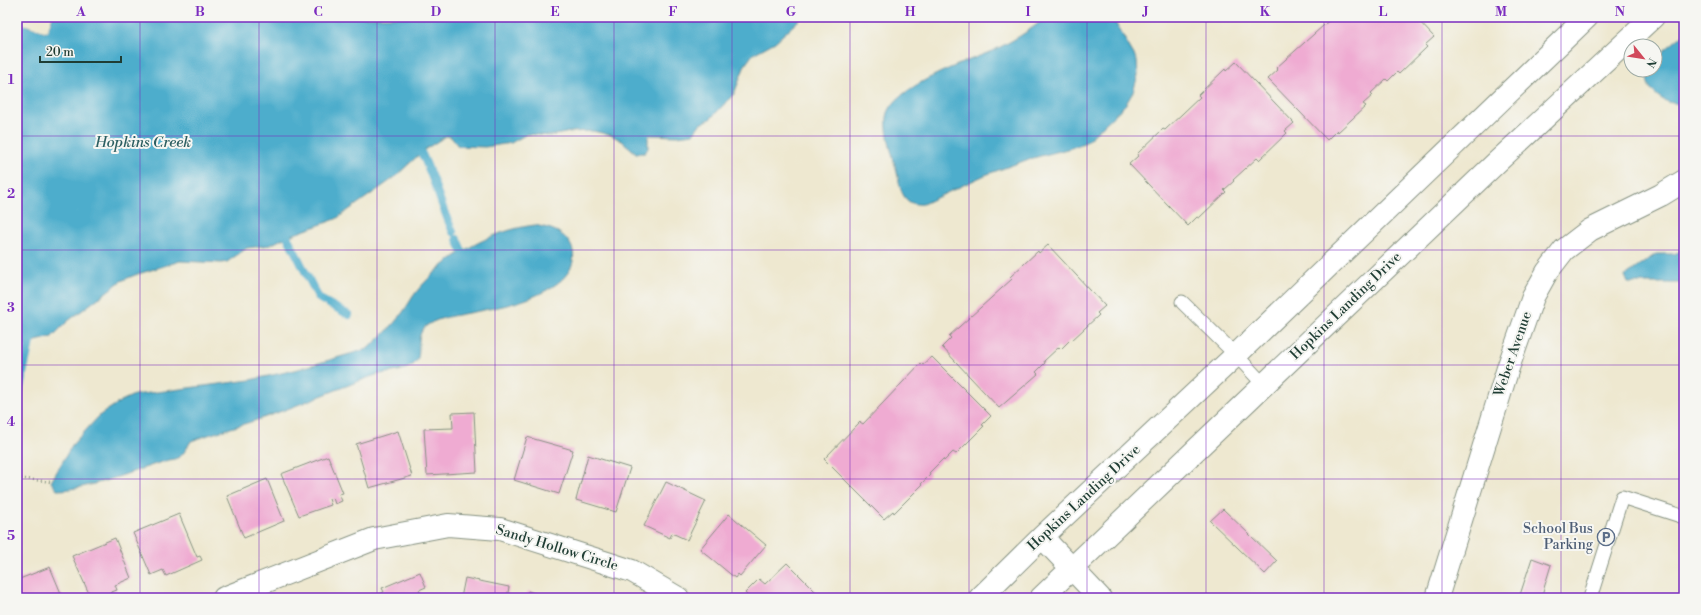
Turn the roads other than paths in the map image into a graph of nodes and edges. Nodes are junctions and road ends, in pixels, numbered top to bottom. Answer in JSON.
{"nodes":[{"id":1,"x":1587,"y":17,"type":"edge"},
{"id":2,"x":1654,"y":17,"type":"edge"},
{"id":3,"x":1684,"y":180,"type":"edge"},
{"id":4,"x":1182,"y":302,"type":"dead end"},
{"id":5,"x":1236,"y":355,"type":"junction"},
{"id":6,"x":1264,"y":385,"type":"junction"},
{"id":7,"x":1684,"y":517,"type":"edge"},
{"id":8,"x":1042,"y":537,"type":"junction"},
{"id":9,"x":1071,"y":568,"type":"junction"},
{"id":10,"x":224,"y":598,"type":"edge"},
{"id":11,"x":678,"y":598,"type":"edge"},
{"id":12,"x":980,"y":598,"type":"edge"},
{"id":13,"x":1041,"y":598,"type":"edge"},
{"id":14,"x":1100,"y":598,"type":"edge"},
{"id":15,"x":1437,"y":598,"type":"edge"},
{"id":16,"x":1590,"y":598,"type":"edge"}],
"edges":[{"from":1,"to":5,"type":"street","name":"Hopkins Landing Drive"},
{"from":2,"to":6,"type":"street","name":"Hopkins Landing Drive"},
{"from":3,"to":15,"type":"street","name":"Weber Avenue"},
{"from":4,"to":5,"type":"lane"},
{"from":5,"to":6,"type":"lane"},
{"from":5,"to":8,"type":"street","name":"Hopkins Landing Drive"},
{"from":6,"to":9,"type":"street","name":"Hopkins Landing Drive"},
{"from":7,"to":16,"type":"lane"},
{"from":8,"to":9,"type":"street"},
{"from":8,"to":12,"type":"street","name":"Hopkins Landing Drive"},
{"from":9,"to":13,"type":"street","name":"Hopkins Landing Drive"},
{"from":9,"to":14,"type":"street"},
{"from":10,"to":11,"type":"street","name":"Sandy Hollow Circle"}]}
